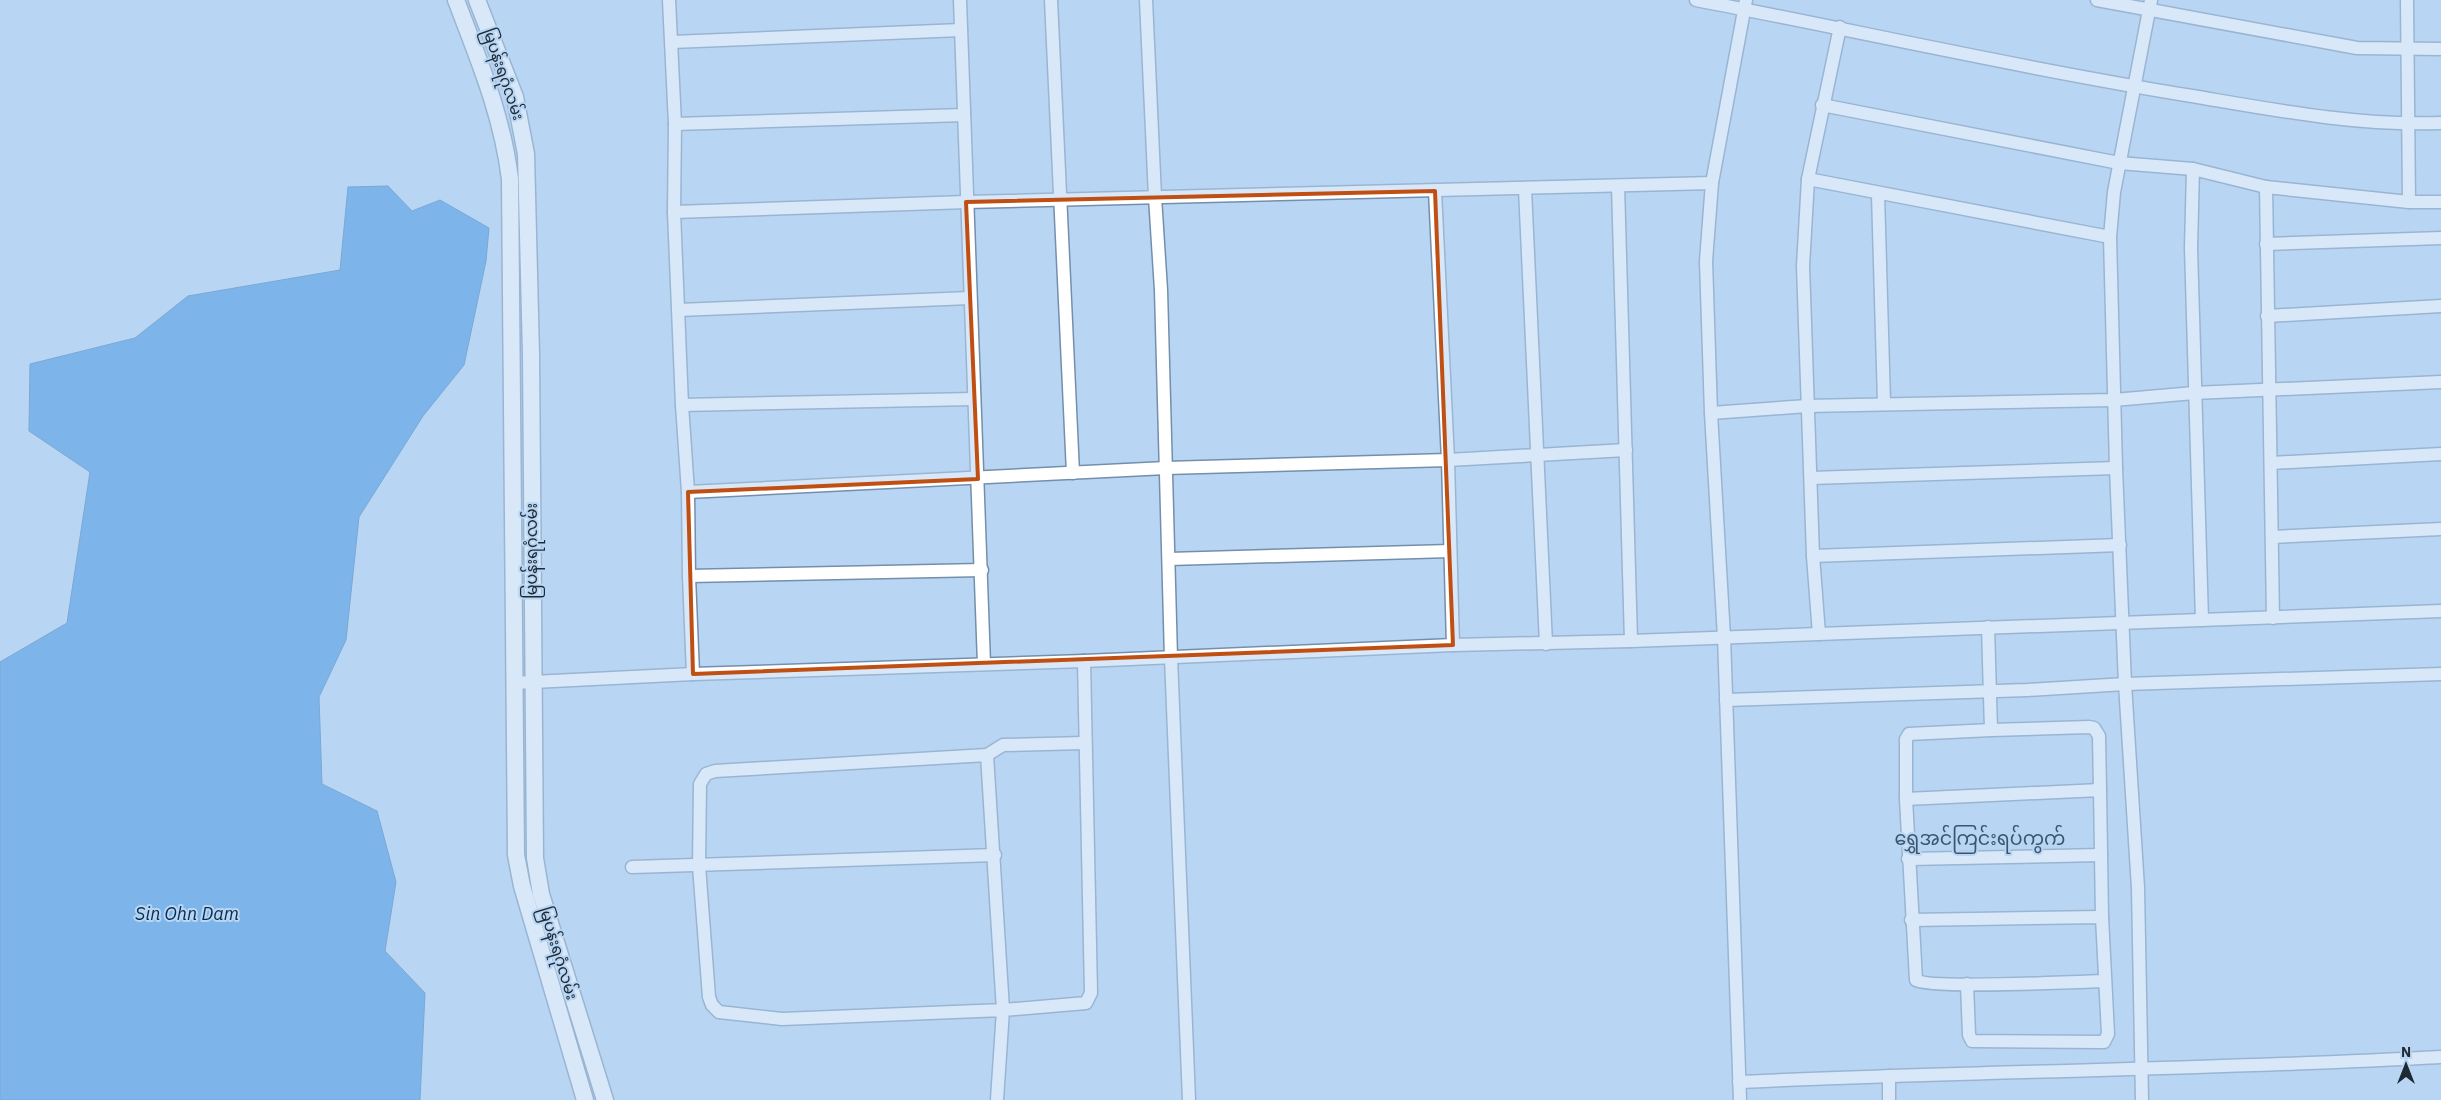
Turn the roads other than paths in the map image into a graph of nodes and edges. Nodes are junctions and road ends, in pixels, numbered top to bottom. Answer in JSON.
{"nodes":[{"id":1,"x":456,"y":0,"type":"edge"},
{"id":2,"x":477,"y":0,"type":"edge"},
{"id":3,"x":669,"y":0,"type":"edge"},
{"id":4,"x":960,"y":0,"type":"edge"},
{"id":5,"x":1051,"y":0,"type":"edge"},
{"id":6,"x":1146,"y":0,"type":"edge"},
{"id":7,"x":1696,"y":0,"type":"edge"},
{"id":8,"x":2097,"y":0,"type":"edge"},
{"id":9,"x":2407,"y":0,"type":"edge"},
{"id":10,"x":1745,"y":5,"type":"edge"},
{"id":11,"x":2150,"y":5,"type":"edge"},
{"id":12,"x":1840,"y":28,"type":"junction"},
{"id":13,"x":961,"y":30,"type":"junction"},
{"id":14,"x":672,"y":42,"type":"junction"},
{"id":15,"x":2441,"y":49,"type":"edge"},
{"id":16,"x":2407,"y":50,"type":"junction"},
{"id":17,"x":2134,"y":87,"type":"junction"},
{"id":18,"x":1822,"y":105,"type":"junction"},
{"id":19,"x":964,"y":115,"type":"junction"},
{"id":20,"x":2441,"y":123,"type":"edge"},
{"id":21,"x":675,"y":124,"type":"junction"},
{"id":22,"x":2408,"y":124,"type":"junction"},
{"id":23,"x":2119,"y":163,"type":"junction"},
{"id":24,"x":2193,"y":170,"type":"junction"},
{"id":25,"x":1808,"y":179,"type":"junction"},
{"id":26,"x":1712,"y":183,"type":"junction"},
{"id":27,"x":1618,"y":186,"type":"junction"},
{"id":28,"x":2266,"y":187,"type":"junction"},
{"id":29,"x":1525,"y":190,"type":"junction"},
{"id":30,"x":1435,"y":191,"type":"junction"},
{"id":31,"x":1878,"y":194,"type":"junction"},
{"id":32,"x":1155,"y":197,"type":"junction"},
{"id":33,"x":1061,"y":199,"type":"junction"},
{"id":34,"x":966,"y":202,"type":"junction"},
{"id":35,"x":2409,"y":202,"type":"junction"},
{"id":36,"x":2441,"y":202,"type":"edge"},
{"id":37,"x":674,"y":212,"type":"junction"},
{"id":38,"x":2110,"y":237,"type":"junction"},
{"id":39,"x":2441,"y":238,"type":"edge"},
{"id":40,"x":2266,"y":244,"type":"junction"},
{"id":41,"x":970,"y":298,"type":"junction"},
{"id":42,"x":2441,"y":306,"type":"edge"},
{"id":43,"x":679,"y":310,"type":"junction"},
{"id":44,"x":2267,"y":316,"type":"junction"},
{"id":45,"x":2441,"y":382,"type":"edge"},
{"id":46,"x":2267,"y":391,"type":"junction"},
{"id":47,"x":2194,"y":393,"type":"junction"},
{"id":48,"x":974,"y":399,"type":"junction"},
{"id":49,"x":2114,"y":400,"type":"junction"},
{"id":50,"x":1884,"y":404,"type":"junction"},
{"id":51,"x":682,"y":405,"type":"junction"},
{"id":52,"x":1807,"y":406,"type":"junction"},
{"id":53,"x":1711,"y":413,"type":"junction"},
{"id":54,"x":1626,"y":450,"type":"junction"},
{"id":55,"x":2441,"y":454,"type":"edge"},
{"id":56,"x":1539,"y":456,"type":"junction"},
{"id":57,"x":1448,"y":460,"type":"junction"},
{"id":58,"x":2271,"y":463,"type":"junction"},
{"id":59,"x":1166,"y":468,"type":"junction"},
{"id":60,"x":2116,"y":468,"type":"junction"},
{"id":61,"x":1073,"y":473,"type":"junction"},
{"id":62,"x":1811,"y":478,"type":"junction"},
{"id":63,"x":978,"y":479,"type":"junction"},
{"id":64,"x":688,"y":492,"type":"junction"},
{"id":65,"x":2441,"y":529,"type":"edge"},
{"id":66,"x":2272,"y":537,"type":"junction"},
{"id":67,"x":2120,"y":545,"type":"junction"},
{"id":68,"x":1450,"y":551,"type":"junction"},
{"id":69,"x":1813,"y":556,"type":"junction"},
{"id":70,"x":1169,"y":559,"type":"junction"},
{"id":71,"x":982,"y":570,"type":"junction"},
{"id":72,"x":689,"y":576,"type":"junction"},
{"id":73,"x":2441,"y":611,"type":"edge"},
{"id":74,"x":2273,"y":618,"type":"junction"},
{"id":75,"x":2202,"y":620,"type":"junction"},
{"id":76,"x":2122,"y":623,"type":"junction"},
{"id":77,"x":1988,"y":628,"type":"junction"},
{"id":78,"x":1819,"y":634,"type":"junction"},
{"id":79,"x":1724,"y":637,"type":"junction"},
{"id":80,"x":1631,"y":641,"type":"junction"},
{"id":81,"x":1546,"y":644,"type":"junction"},
{"id":82,"x":1453,"y":645,"type":"junction"},
{"id":83,"x":1171,"y":658,"type":"junction"},
{"id":84,"x":1084,"y":661,"type":"junction"},
{"id":85,"x":984,"y":664,"type":"junction"},
{"id":86,"x":693,"y":674,"type":"junction"},
{"id":87,"x":2441,"y":674,"type":"edge"},
{"id":88,"x":532,"y":682,"type":"junction"},
{"id":89,"x":513,"y":683,"type":"junction"},
{"id":90,"x":2125,"y":684,"type":"junction"},
{"id":91,"x":1991,"y":690,"type":"junction"},
{"id":92,"x":1726,"y":700,"type":"junction"},
{"id":93,"x":1991,"y":730,"type":"junction"},
{"id":94,"x":1084,"y":743,"type":"junction"},
{"id":95,"x":987,"y":754,"type":"junction"},
{"id":96,"x":2100,"y":790,"type":"junction"},
{"id":97,"x":1906,"y":799,"type":"junction"},
{"id":98,"x":995,"y":855,"type":"junction"},
{"id":99,"x":2101,"y":855,"type":"junction"},
{"id":100,"x":1908,"y":859,"type":"junction"},
{"id":101,"x":699,"y":866,"type":"junction"},
{"id":102,"x":632,"y":867,"type":"dead end"},
{"id":103,"x":2102,"y":918,"type":"junction"},
{"id":104,"x":1911,"y":920,"type":"junction"},
{"id":105,"x":2105,"y":981,"type":"junction"},
{"id":106,"x":1967,"y":984,"type":"junction"},
{"id":107,"x":1003,"y":1010,"type":"junction"},
{"id":108,"x":2441,"y":1057,"type":"edge"},
{"id":109,"x":2142,"y":1069,"type":"junction"},
{"id":110,"x":1889,"y":1076,"type":"junction"},
{"id":111,"x":1739,"y":1082,"type":"junction"},
{"id":112,"x":584,"y":1100,"type":"edge"},
{"id":113,"x":605,"y":1100,"type":"edge"},
{"id":114,"x":998,"y":1100,"type":"edge"},
{"id":115,"x":1189,"y":1100,"type":"edge"},
{"id":116,"x":1740,"y":1100,"type":"edge"},
{"id":117,"x":1889,"y":1100,"type":"edge"},
{"id":118,"x":2142,"y":1100,"type":"edge"}],
"edges":[{"from":1,"to":89,"type":"main road","name":"မြပန်းရဂုံလမ်း"},
{"from":2,"to":88,"type":"main road","name":"မြပန်းရဂုံလမ်း"},
{"from":3,"to":14,"type":"street"},
{"from":4,"to":13,"type":"street"},
{"from":5,"to":33,"type":"street"},
{"from":6,"to":32,"type":"street"},
{"from":7,"to":10,"type":"street"},
{"from":8,"to":11,"type":"street"},
{"from":9,"to":16,"type":"street"},
{"from":10,"to":12,"type":"street"},
{"from":10,"to":26,"type":"street"},
{"from":11,"to":16,"type":"street"},
{"from":11,"to":17,"type":"street"},
{"from":12,"to":17,"type":"street"},
{"from":12,"to":18,"type":"street"},
{"from":13,"to":14,"type":"street"},
{"from":13,"to":19,"type":"street"},
{"from":14,"to":21,"type":"street"},
{"from":15,"to":16,"type":"street"},
{"from":16,"to":22,"type":"street"},
{"from":17,"to":22,"type":"street"},
{"from":17,"to":23,"type":"street"},
{"from":18,"to":23,"type":"street"},
{"from":18,"to":25,"type":"street"},
{"from":19,"to":21,"type":"street"},
{"from":19,"to":34,"type":"street"},
{"from":20,"to":22,"type":"street"},
{"from":21,"to":37,"type":"street"},
{"from":22,"to":35,"type":"street"},
{"from":23,"to":24,"type":"street"},
{"from":23,"to":38,"type":"street"},
{"from":24,"to":28,"type":"street"},
{"from":24,"to":47,"type":"street"},
{"from":25,"to":31,"type":"street"},
{"from":25,"to":52,"type":"street"},
{"from":26,"to":27,"type":"street"},
{"from":26,"to":53,"type":"street"},
{"from":27,"to":29,"type":"street"},
{"from":27,"to":54,"type":"street"},
{"from":28,"to":35,"type":"street"},
{"from":28,"to":40,"type":"street"},
{"from":29,"to":30,"type":"street"},
{"from":29,"to":56,"type":"street"},
{"from":30,"to":32,"type":"street"},
{"from":30,"to":57,"type":"street"},
{"from":31,"to":38,"type":"street"},
{"from":31,"to":50,"type":"street"},
{"from":32,"to":33,"type":"street"},
{"from":32,"to":59,"type":"street"},
{"from":33,"to":34,"type":"street"},
{"from":33,"to":61,"type":"street"},
{"from":34,"to":37,"type":"street"},
{"from":34,"to":41,"type":"street"},
{"from":35,"to":36,"type":"street"},
{"from":37,"to":43,"type":"street"},
{"from":38,"to":49,"type":"street"},
{"from":39,"to":40,"type":"street"},
{"from":40,"to":44,"type":"street"},
{"from":41,"to":43,"type":"street"},
{"from":41,"to":48,"type":"street"},
{"from":42,"to":44,"type":"street"},
{"from":43,"to":51,"type":"street"},
{"from":44,"to":46,"type":"street"},
{"from":45,"to":46,"type":"street"},
{"from":46,"to":47,"type":"street"},
{"from":46,"to":58,"type":"street"},
{"from":47,"to":49,"type":"street"},
{"from":47,"to":75,"type":"street"},
{"from":48,"to":51,"type":"street"},
{"from":48,"to":63,"type":"street"},
{"from":49,"to":50,"type":"street"},
{"from":49,"to":60,"type":"street"},
{"from":50,"to":52,"type":"street"},
{"from":51,"to":64,"type":"street"},
{"from":52,"to":53,"type":"street"},
{"from":52,"to":62,"type":"street"},
{"from":53,"to":79,"type":"street"},
{"from":54,"to":56,"type":"street"},
{"from":54,"to":80,"type":"street"},
{"from":55,"to":58,"type":"street"},
{"from":56,"to":57,"type":"street"},
{"from":56,"to":81,"type":"street"},
{"from":57,"to":59,"type":"street"},
{"from":57,"to":68,"type":"street"},
{"from":58,"to":66,"type":"street"},
{"from":59,"to":61,"type":"street"},
{"from":59,"to":70,"type":"street"},
{"from":60,"to":62,"type":"street"},
{"from":60,"to":67,"type":"street"},
{"from":61,"to":63,"type":"street"},
{"from":62,"to":69,"type":"street"},
{"from":63,"to":64,"type":"street"},
{"from":63,"to":71,"type":"street"},
{"from":64,"to":72,"type":"street"},
{"from":65,"to":66,"type":"street"},
{"from":66,"to":74,"type":"street"},
{"from":67,"to":69,"type":"street"},
{"from":67,"to":76,"type":"street"},
{"from":68,"to":70,"type":"street"},
{"from":68,"to":82,"type":"street"},
{"from":69,"to":78,"type":"street"},
{"from":70,"to":83,"type":"street"},
{"from":71,"to":72,"type":"street"},
{"from":71,"to":85,"type":"street"},
{"from":72,"to":86,"type":"street"},
{"from":73,"to":74,"type":"street"},
{"from":74,"to":75,"type":"street"},
{"from":75,"to":76,"type":"street"},
{"from":76,"to":77,"type":"street"},
{"from":76,"to":90,"type":"street"},
{"from":77,"to":78,"type":"street"},
{"from":77,"to":91,"type":"street"},
{"from":78,"to":79,"type":"street"},
{"from":79,"to":80,"type":"street"},
{"from":79,"to":92,"type":"street"},
{"from":80,"to":81,"type":"street"},
{"from":81,"to":82,"type":"street"},
{"from":82,"to":83,"type":"street"},
{"from":83,"to":84,"type":"street"},
{"from":83,"to":115,"type":"street"},
{"from":84,"to":85,"type":"street"},
{"from":84,"to":94,"type":"street"},
{"from":85,"to":86,"type":"street"},
{"from":86,"to":88,"type":"street"},
{"from":87,"to":90,"type":"street"},
{"from":88,"to":89,"type":"street"},
{"from":88,"to":113,"type":"main road","name":"မြပန်းရဂုံလမ်း"},
{"from":89,"to":112,"type":"main road","name":"မြပန်းရဂုံလမ်း"},
{"from":90,"to":91,"type":"street"},
{"from":90,"to":109,"type":"street"},
{"from":91,"to":92,"type":"street"},
{"from":91,"to":93,"type":"street"},
{"from":92,"to":111,"type":"street"},
{"from":93,"to":96,"type":"street"},
{"from":93,"to":97,"type":"street"},
{"from":94,"to":95,"type":"street"},
{"from":94,"to":107,"type":"street"},
{"from":95,"to":98,"type":"street"},
{"from":95,"to":101,"type":"street"},
{"from":96,"to":97,"type":"street"},
{"from":96,"to":99,"type":"street"},
{"from":97,"to":100,"type":"street"},
{"from":98,"to":101,"type":"street"},
{"from":98,"to":107,"type":"street"},
{"from":99,"to":100,"type":"street"},
{"from":99,"to":103,"type":"street"},
{"from":100,"to":104,"type":"street"},
{"from":101,"to":102,"type":"street"},
{"from":101,"to":107,"type":"street"},
{"from":103,"to":104,"type":"street"},
{"from":103,"to":105,"type":"street"},
{"from":104,"to":106,"type":"street"},
{"from":105,"to":106,"type":"street"},
{"from":105,"to":106,"type":"street"},
{"from":107,"to":114,"type":"street"},
{"from":108,"to":109,"type":"street"},
{"from":109,"to":110,"type":"street"},
{"from":109,"to":118,"type":"street"},
{"from":110,"to":111,"type":"street"},
{"from":110,"to":117,"type":"street"},
{"from":111,"to":116,"type":"street"}]}
